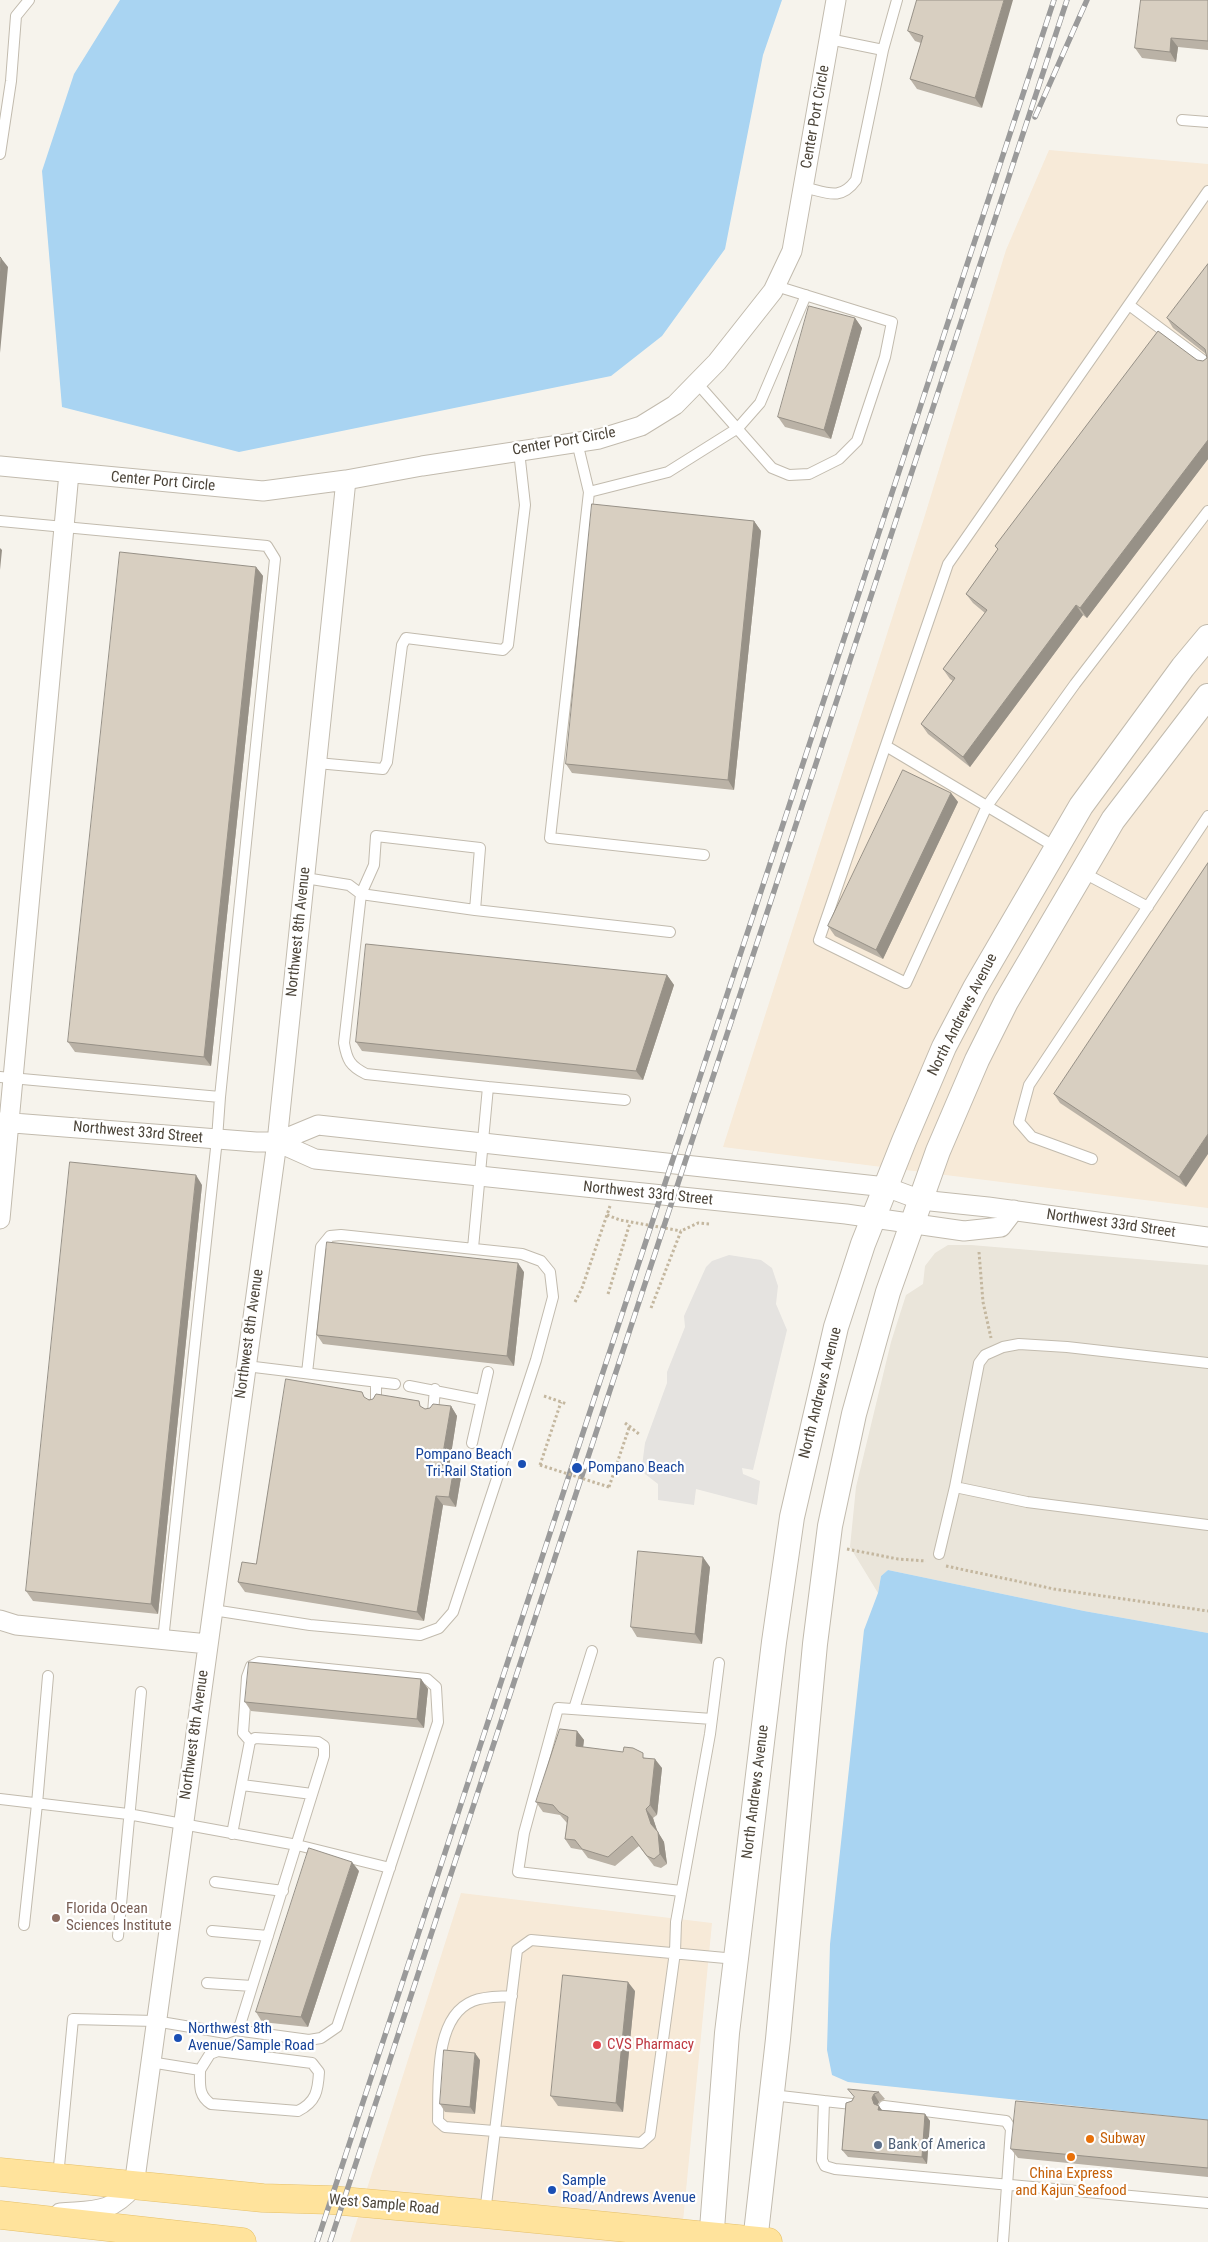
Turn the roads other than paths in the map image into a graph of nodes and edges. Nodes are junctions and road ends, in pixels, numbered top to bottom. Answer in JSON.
{"nodes":[{"id":1,"x":29,"y":0,"type":"edge"},
{"id":2,"x":836,"y":0,"type":"edge"},
{"id":3,"x":897,"y":0,"type":"edge"},
{"id":4,"x":830,"y":39,"type":"junction"},
{"id":5,"x":882,"y":50,"type":"junction"},
{"id":6,"x":1182,"y":120,"type":"dead end"},
{"id":7,"x":1208,"y":122,"type":"edge"},
{"id":8,"x":0,"y":154,"type":"edge"},
{"id":9,"x":803,"y":187,"type":"junction"},
{"id":10,"x":1208,"y":191,"type":"edge"},
{"id":11,"x":776,"y":286,"type":"junction"},
{"id":12,"x":806,"y":295,"type":"junction"},
{"id":13,"x":1128,"y":305,"type":"junction"},
{"id":14,"x":1208,"y":364,"type":"edge"},
{"id":15,"x":697,"y":383,"type":"junction"},
{"id":16,"x":738,"y":428,"type":"junction"},
{"id":17,"x":577,"y":442,"type":"junction"},
{"id":18,"x":519,"y":451,"type":"junction"},
{"id":19,"x":0,"y":466,"type":"edge"},
{"id":20,"x":68,"y":473,"type":"junction"},
{"id":21,"x":346,"y":480,"type":"junction"},
{"id":22,"x":590,"y":492,"type":"junction"},
{"id":23,"x":1208,"y":511,"type":"edge"},
{"id":24,"x":0,"y":521,"type":"edge"},
{"id":25,"x":64,"y":527,"type":"junction"},
{"id":26,"x":1208,"y":637,"type":"edge"},
{"id":27,"x":1208,"y":696,"type":"edge"},
{"id":28,"x":886,"y":746,"type":"junction"},
{"id":29,"x":317,"y":763,"type":"junction"},
{"id":30,"x":987,"y":806,"type":"junction"},
{"id":31,"x":1208,"y":816,"type":"edge"},
{"id":32,"x":1056,"y":848,"type":"junction"},
{"id":33,"x":704,"y":855,"type":"dead end"},
{"id":34,"x":1082,"y":872,"type":"junction"},
{"id":35,"x":305,"y":878,"type":"junction"},
{"id":36,"x":361,"y":894,"type":"junction"},
{"id":37,"x":1148,"y":907,"type":"junction"},
{"id":38,"x":475,"y":910,"type":"junction"},
{"id":39,"x":670,"y":932,"type":"dead end"},
{"id":40,"x":6,"y":1077,"type":"edge"},
{"id":41,"x":488,"y":1087,"type":"junction"},
{"id":42,"x":220,"y":1097,"type":"junction"},
{"id":43,"x":625,"y":1100,"type":"dead end"},
{"id":44,"x":4,"y":1122,"type":"edge"},
{"id":45,"x":217,"y":1139,"type":"junction"},
{"id":46,"x":277,"y":1142,"type":"junction"},
{"id":47,"x":482,"y":1142,"type":"junction"},
{"id":48,"x":1092,"y":1158,"type":"dead end"},
{"id":49,"x":480,"y":1176,"type":"junction"},
{"id":50,"x":886,"y":1187,"type":"junction"},
{"id":51,"x":921,"y":1200,"type":"junction"},
{"id":52,"x":1014,"y":1210,"type":"junction"},
{"id":53,"x":874,"y":1218,"type":"junction"},
{"id":54,"x":0,"y":1219,"type":"edge"},
{"id":55,"x":912,"y":1224,"type":"junction"},
{"id":56,"x":1208,"y":1237,"type":"edge"},
{"id":57,"x":473,"y":1248,"type":"junction"},
{"id":58,"x":1208,"y":1363,"type":"edge"},
{"id":59,"x":246,"y":1366,"type":"junction"},
{"id":60,"x":488,"y":1372,"type":"edge"},
{"id":61,"x":307,"y":1373,"type":"junction"},
{"id":62,"x":376,"y":1382,"type":"junction"},
{"id":63,"x":395,"y":1384,"type":"dead end"},
{"id":64,"x":409,"y":1386,"type":"dead end"},
{"id":65,"x":435,"y":1389,"type":"junction"},
{"id":66,"x":481,"y":1400,"type":"junction"},
{"id":67,"x":376,"y":1403,"type":"edge"},
{"id":68,"x":433,"y":1412,"type":"edge"},
{"id":69,"x":472,"y":1443,"type":"dead end"},
{"id":70,"x":954,"y":1487,"type":"junction"},
{"id":71,"x":1208,"y":1525,"type":"edge"},
{"id":72,"x":939,"y":1554,"type":"dead end"},
{"id":73,"x":213,"y":1610,"type":"junction"},
{"id":74,"x":0,"y":1620,"type":"edge"},
{"id":75,"x":163,"y":1640,"type":"junction"},
{"id":76,"x":208,"y":1644,"type":"junction"},
{"id":77,"x":592,"y":1651,"type":"dead end"},
{"id":78,"x":719,"y":1663,"type":"dead end"},
{"id":79,"x":48,"y":1676,"type":"dead end"},
{"id":80,"x":141,"y":1692,"type":"dead end"},
{"id":81,"x":574,"y":1709,"type":"junction"},
{"id":82,"x":712,"y":1719,"type":"junction"},
{"id":83,"x":250,"y":1741,"type":"junction"},
{"id":84,"x":242,"y":1785,"type":"junction"},
{"id":85,"x":312,"y":1794,"type":"junction"},
{"id":86,"x":0,"y":1799,"type":"edge"},
{"id":87,"x":37,"y":1804,"type":"junction"},
{"id":88,"x":128,"y":1814,"type":"junction"},
{"id":89,"x":182,"y":1824,"type":"junction"},
{"id":90,"x":232,"y":1834,"type":"junction"},
{"id":91,"x":297,"y":1845,"type":"junction"},
{"id":92,"x":390,"y":1868,"type":"junction"},
{"id":93,"x":215,"y":1882,"type":"dead end"},
{"id":94,"x":283,"y":1891,"type":"junction"},
{"id":95,"x":681,"y":1891,"type":"junction"},
{"id":96,"x":24,"y":1925,"type":"dead end"},
{"id":97,"x":212,"y":1931,"type":"dead end"},
{"id":98,"x":118,"y":1936,"type":"dead end"},
{"id":99,"x":268,"y":1936,"type":"junction"},
{"id":100,"x":675,"y":1952,"type":"junction"},
{"id":101,"x":736,"y":1959,"type":"junction"},
{"id":102,"x":207,"y":1983,"type":"dead end"},
{"id":103,"x":252,"y":1986,"type":"junction"},
{"id":104,"x":512,"y":1996,"type":"junction"},
{"id":105,"x":154,"y":2021,"type":"junction"},
{"id":106,"x":234,"y":2030,"type":"junction"},
{"id":107,"x":150,"y":2062,"type":"junction"},
{"id":108,"x":200,"y":2070,"type":"junction"},
{"id":109,"x":772,"y":2095,"type":"junction"},
{"id":110,"x":824,"y":2102,"type":"junction"},
{"id":111,"x":852,"y":2104,"type":"edge"},
{"id":112,"x":884,"y":2106,"type":"dead end"},
{"id":113,"x":495,"y":2132,"type":"junction"},
{"id":114,"x":0,"y":2172,"type":"edge"},
{"id":115,"x":58,"y":2178,"type":"junction"},
{"id":116,"x":1008,"y":2185,"type":"junction"},
{"id":117,"x":134,"y":2186,"type":"junction"},
{"id":118,"x":1208,"y":2203,"type":"edge"},
{"id":119,"x":485,"y":2214,"type":"junction"},
{"id":120,"x":7,"y":2216,"type":"edge"},
{"id":121,"x":711,"y":2239,"type":"edge"},
{"id":122,"x":242,"y":2242,"type":"edge"},
{"id":123,"x":759,"y":2242,"type":"edge"},
{"id":124,"x":1003,"y":2242,"type":"edge"}],
"edges":[{"from":1,"to":8,"type":"lane"},
{"from":2,"to":4,"type":"street","name":"Center Port Circle"},
{"from":3,"to":5,"type":"lane"},
{"from":4,"to":5,"type":"lane"},
{"from":4,"to":9,"type":"street","name":"Center Port Circle"},
{"from":5,"to":9,"type":"lane"},
{"from":6,"to":7,"type":"lane"},
{"from":9,"to":11,"type":"street","name":"Center Port Circle"},
{"from":10,"to":13,"type":"lane"},
{"from":11,"to":12,"type":"lane"},
{"from":11,"to":15,"type":"street","name":"Center Port Circle"},
{"from":12,"to":16,"type":"lane"},
{"from":12,"to":16,"type":"lane"},
{"from":13,"to":14,"type":"lane"},
{"from":13,"to":28,"type":"lane"},
{"from":15,"to":16,"type":"lane"},
{"from":15,"to":17,"type":"street","name":"Center Port Circle"},
{"from":16,"to":22,"type":"lane"},
{"from":17,"to":18,"type":"street","name":"Center Port Circle"},
{"from":17,"to":22,"type":"lane"},
{"from":18,"to":21,"type":"street","name":"Center Port Circle"},
{"from":18,"to":29,"type":"lane"},
{"from":19,"to":20,"type":"street","name":"Center Port Circle"},
{"from":20,"to":21,"type":"street","name":"Center Port Circle"},
{"from":20,"to":25,"type":"street"},
{"from":21,"to":29,"type":"street","name":"Northwest 8th Avenue"},
{"from":22,"to":33,"type":"lane"},
{"from":23,"to":30,"type":"lane"},
{"from":24,"to":25,"type":"lane"},
{"from":25,"to":40,"type":"street"},
{"from":25,"to":42,"type":"lane"},
{"from":26,"to":32,"type":"street","name":"North Andrews Avenue"},
{"from":27,"to":34,"type":"street"},
{"from":28,"to":30,"type":"lane"},
{"from":28,"to":30,"type":"lane"},
{"from":29,"to":35,"type":"street","name":"Northwest 8th Avenue"},
{"from":30,"to":32,"type":"lane"},
{"from":31,"to":37,"type":"lane"},
{"from":32,"to":50,"type":"street","name":"North Andrews Avenue"},
{"from":34,"to":37,"type":"lane"},
{"from":34,"to":51,"type":"street"},
{"from":35,"to":36,"type":"lane"},
{"from":35,"to":46,"type":"street","name":"Northwest 8th Avenue"},
{"from":36,"to":38,"type":"lane"},
{"from":36,"to":38,"type":"lane"},
{"from":36,"to":41,"type":"lane"},
{"from":37,"to":48,"type":"lane"},
{"from":38,"to":39,"type":"lane"},
{"from":40,"to":42,"type":"lane"},
{"from":40,"to":44,"type":"street"},
{"from":41,"to":43,"type":"lane"},
{"from":41,"to":47,"type":"lane"},
{"from":42,"to":45,"type":"lane"},
{"from":44,"to":45,"type":"street","name":"Northwest 33rd Street"},
{"from":44,"to":54,"type":"street"},
{"from":45,"to":46,"type":"street","name":"Northwest 33rd Street"},
{"from":45,"to":75,"type":"lane"},
{"from":46,"to":47,"type":"street","name":"Northwest 33rd Street"},
{"from":46,"to":49,"type":"street","name":"Northwest 33rd Street"},
{"from":46,"to":59,"type":"street","name":"Northwest 8th Avenue"},
{"from":47,"to":49,"type":"lane"},
{"from":47,"to":50,"type":"street","name":"Northwest 33rd Street"},
{"from":49,"to":53,"type":"street","name":"Northwest 33rd Street"},
{"from":49,"to":57,"type":"lane"},
{"from":50,"to":51,"type":"street","name":"Northwest 33rd Street"},
{"from":50,"to":53,"type":"street","name":"North Andrews Avenue"},
{"from":51,"to":52,"type":"street","name":"Northwest 33rd Street"},
{"from":51,"to":55,"type":"street"},
{"from":52,"to":55,"type":"street","name":"Northwest 33rd Street"},
{"from":52,"to":56,"type":"street","name":"Northwest 33rd Street"},
{"from":53,"to":55,"type":"street","name":"Northwest 33rd Street"},
{"from":53,"to":101,"type":"street","name":"North Andrews Avenue"},
{"from":55,"to":109,"type":"street"},
{"from":57,"to":61,"type":"lane"},
{"from":57,"to":73,"type":"lane"},
{"from":58,"to":70,"type":"lane"},
{"from":59,"to":61,"type":"lane"},
{"from":59,"to":73,"type":"street","name":"Northwest 8th Avenue"},
{"from":60,"to":66,"type":"lane"},
{"from":61,"to":62,"type":"lane"},
{"from":62,"to":63,"type":"lane"},
{"from":62,"to":67,"type":"lane"},
{"from":64,"to":65,"type":"lane"},
{"from":65,"to":66,"type":"lane"},
{"from":65,"to":68,"type":"lane"},
{"from":66,"to":69,"type":"lane"},
{"from":70,"to":71,"type":"lane"},
{"from":70,"to":72,"type":"lane"},
{"from":73,"to":76,"type":"street","name":"Northwest 8th Avenue"},
{"from":74,"to":75,"type":"street"},
{"from":75,"to":76,"type":"street"},
{"from":76,"to":89,"type":"street","name":"Northwest 8th Avenue"},
{"from":77,"to":81,"type":"lane"},
{"from":78,"to":82,"type":"lane"},
{"from":79,"to":87,"type":"lane"},
{"from":80,"to":88,"type":"lane"},
{"from":81,"to":82,"type":"lane"},
{"from":81,"to":95,"type":"lane"},
{"from":82,"to":95,"type":"lane"},
{"from":83,"to":84,"type":"lane"},
{"from":83,"to":85,"type":"lane"},
{"from":83,"to":92,"type":"lane"},
{"from":84,"to":85,"type":"lane"},
{"from":84,"to":90,"type":"lane"},
{"from":85,"to":91,"type":"lane"},
{"from":86,"to":87,"type":"lane"},
{"from":87,"to":88,"type":"lane"},
{"from":87,"to":96,"type":"lane"},
{"from":88,"to":89,"type":"lane"},
{"from":88,"to":98,"type":"lane"},
{"from":89,"to":90,"type":"lane"},
{"from":89,"to":105,"type":"street","name":"Northwest 8th Avenue"},
{"from":90,"to":91,"type":"lane"},
{"from":91,"to":92,"type":"lane"},
{"from":91,"to":94,"type":"lane"},
{"from":92,"to":106,"type":"lane"},
{"from":93,"to":94,"type":"lane"},
{"from":94,"to":99,"type":"lane"},
{"from":95,"to":100,"type":"lane"},
{"from":97,"to":99,"type":"lane"},
{"from":99,"to":103,"type":"lane"},
{"from":100,"to":101,"type":"lane"},
{"from":100,"to":104,"type":"lane"},
{"from":100,"to":113,"type":"lane"},
{"from":101,"to":121,"type":"street","name":"North Andrews Avenue"},
{"from":102,"to":103,"type":"lane"},
{"from":103,"to":106,"type":"lane"},
{"from":104,"to":113,"type":"lane"},
{"from":104,"to":113,"type":"lane"},
{"from":105,"to":106,"type":"lane"},
{"from":105,"to":107,"type":"street","name":"Northwest 8th Avenue"},
{"from":105,"to":115,"type":"lane"},
{"from":107,"to":108,"type":"lane"},
{"from":107,"to":117,"type":"street","name":"Northwest 8th Avenue"},
{"from":108,"to":108,"type":"lane"},
{"from":109,"to":110,"type":"lane"},
{"from":109,"to":123,"type":"street"},
{"from":110,"to":111,"type":"lane"},
{"from":110,"to":116,"type":"lane"},
{"from":112,"to":116,"type":"lane"},
{"from":113,"to":119,"type":"lane"},
{"from":114,"to":115,"type":"main road","name":"West Sample Road"},
{"from":115,"to":117,"type":"main road","name":"West Sample Road"},
{"from":116,"to":118,"type":"lane"},
{"from":116,"to":124,"type":"lane"},
{"from":117,"to":119,"type":"main road","name":"West Sample Road"},
{"from":117,"to":120,"type":"street"},
{"from":119,"to":121,"type":"main road","name":"West Sample Road"},
{"from":120,"to":122,"type":"main road"},
{"from":121,"to":123,"type":"main road","name":"West Sample Road"}]}
